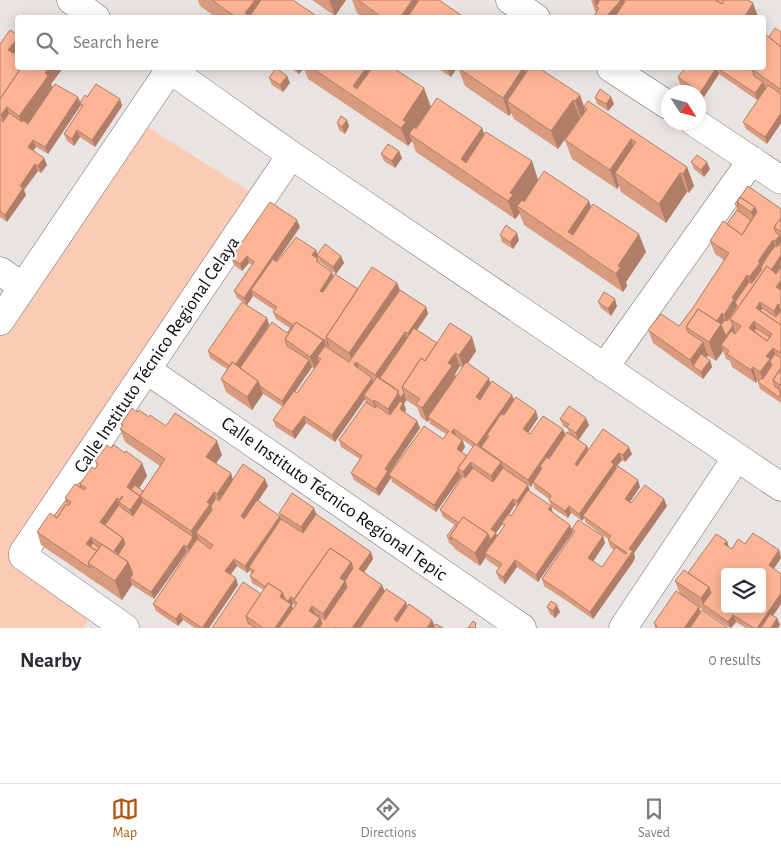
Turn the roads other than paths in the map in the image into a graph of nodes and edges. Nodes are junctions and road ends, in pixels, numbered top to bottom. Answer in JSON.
{"nodes":[{"id":1,"x":71,"y":0,"type":"edge"},
{"id":2,"x":510,"y":0,"type":"edge"},
{"id":3,"x":92,"y":15,"type":"edge"},
{"id":4,"x":532,"y":15,"type":"edge"},
{"id":5,"x":168,"y":70,"type":"edge"},
{"id":6,"x":172,"y":70,"type":"edge"},
{"id":7,"x":614,"y":70,"type":"edge"},
{"id":8,"x":661,"y":100,"type":"edge"},
{"id":9,"x":706,"y":130,"type":"edge"},
{"id":10,"x":292,"y":156,"type":"junction"},
{"id":11,"x":752,"y":160,"type":"junction"},
{"id":12,"x":781,"y":180,"type":"edge"},
{"id":13,"x":0,"y":271,"type":"edge"},
{"id":14,"x":24,"y":287,"type":"junction"},
{"id":15,"x":0,"y":321,"type":"edge"},
{"id":16,"x":604,"y":368,"type":"junction"},
{"id":17,"x":147,"y":370,"type":"junction"},
{"id":18,"x":736,"y":457,"type":"junction"},
{"id":19,"x":781,"y":487,"type":"edge"},
{"id":20,"x":125,"y":628,"type":"edge"},
{"id":21,"x":522,"y":628,"type":"edge"},
{"id":22,"x":623,"y":628,"type":"edge"}],
"edges":[{"from":1,"to":3,"type":"street"},
{"from":2,"to":4,"type":"street"},
{"from":5,"to":14,"type":"street"},
{"from":6,"to":10,"type":"street"},
{"from":7,"to":8,"type":"street"},
{"from":9,"to":11,"type":"street"},
{"from":10,"to":16,"type":"street"},
{"from":10,"to":17,"type":"street","name":"Calle Instituto Técnico Regional Celaya"},
{"from":11,"to":12,"type":"street"},
{"from":11,"to":16,"type":"street"},
{"from":13,"to":14,"type":"street"},
{"from":14,"to":15,"type":"street"},
{"from":16,"to":18,"type":"street"},
{"from":17,"to":20,"type":"street","name":"Calle Instituto Técnico Regional Celaya"},
{"from":17,"to":21,"type":"street","name":"Calle Instituto Técnico Regional Tepic"},
{"from":18,"to":19,"type":"street"},
{"from":18,"to":22,"type":"street"}]}
